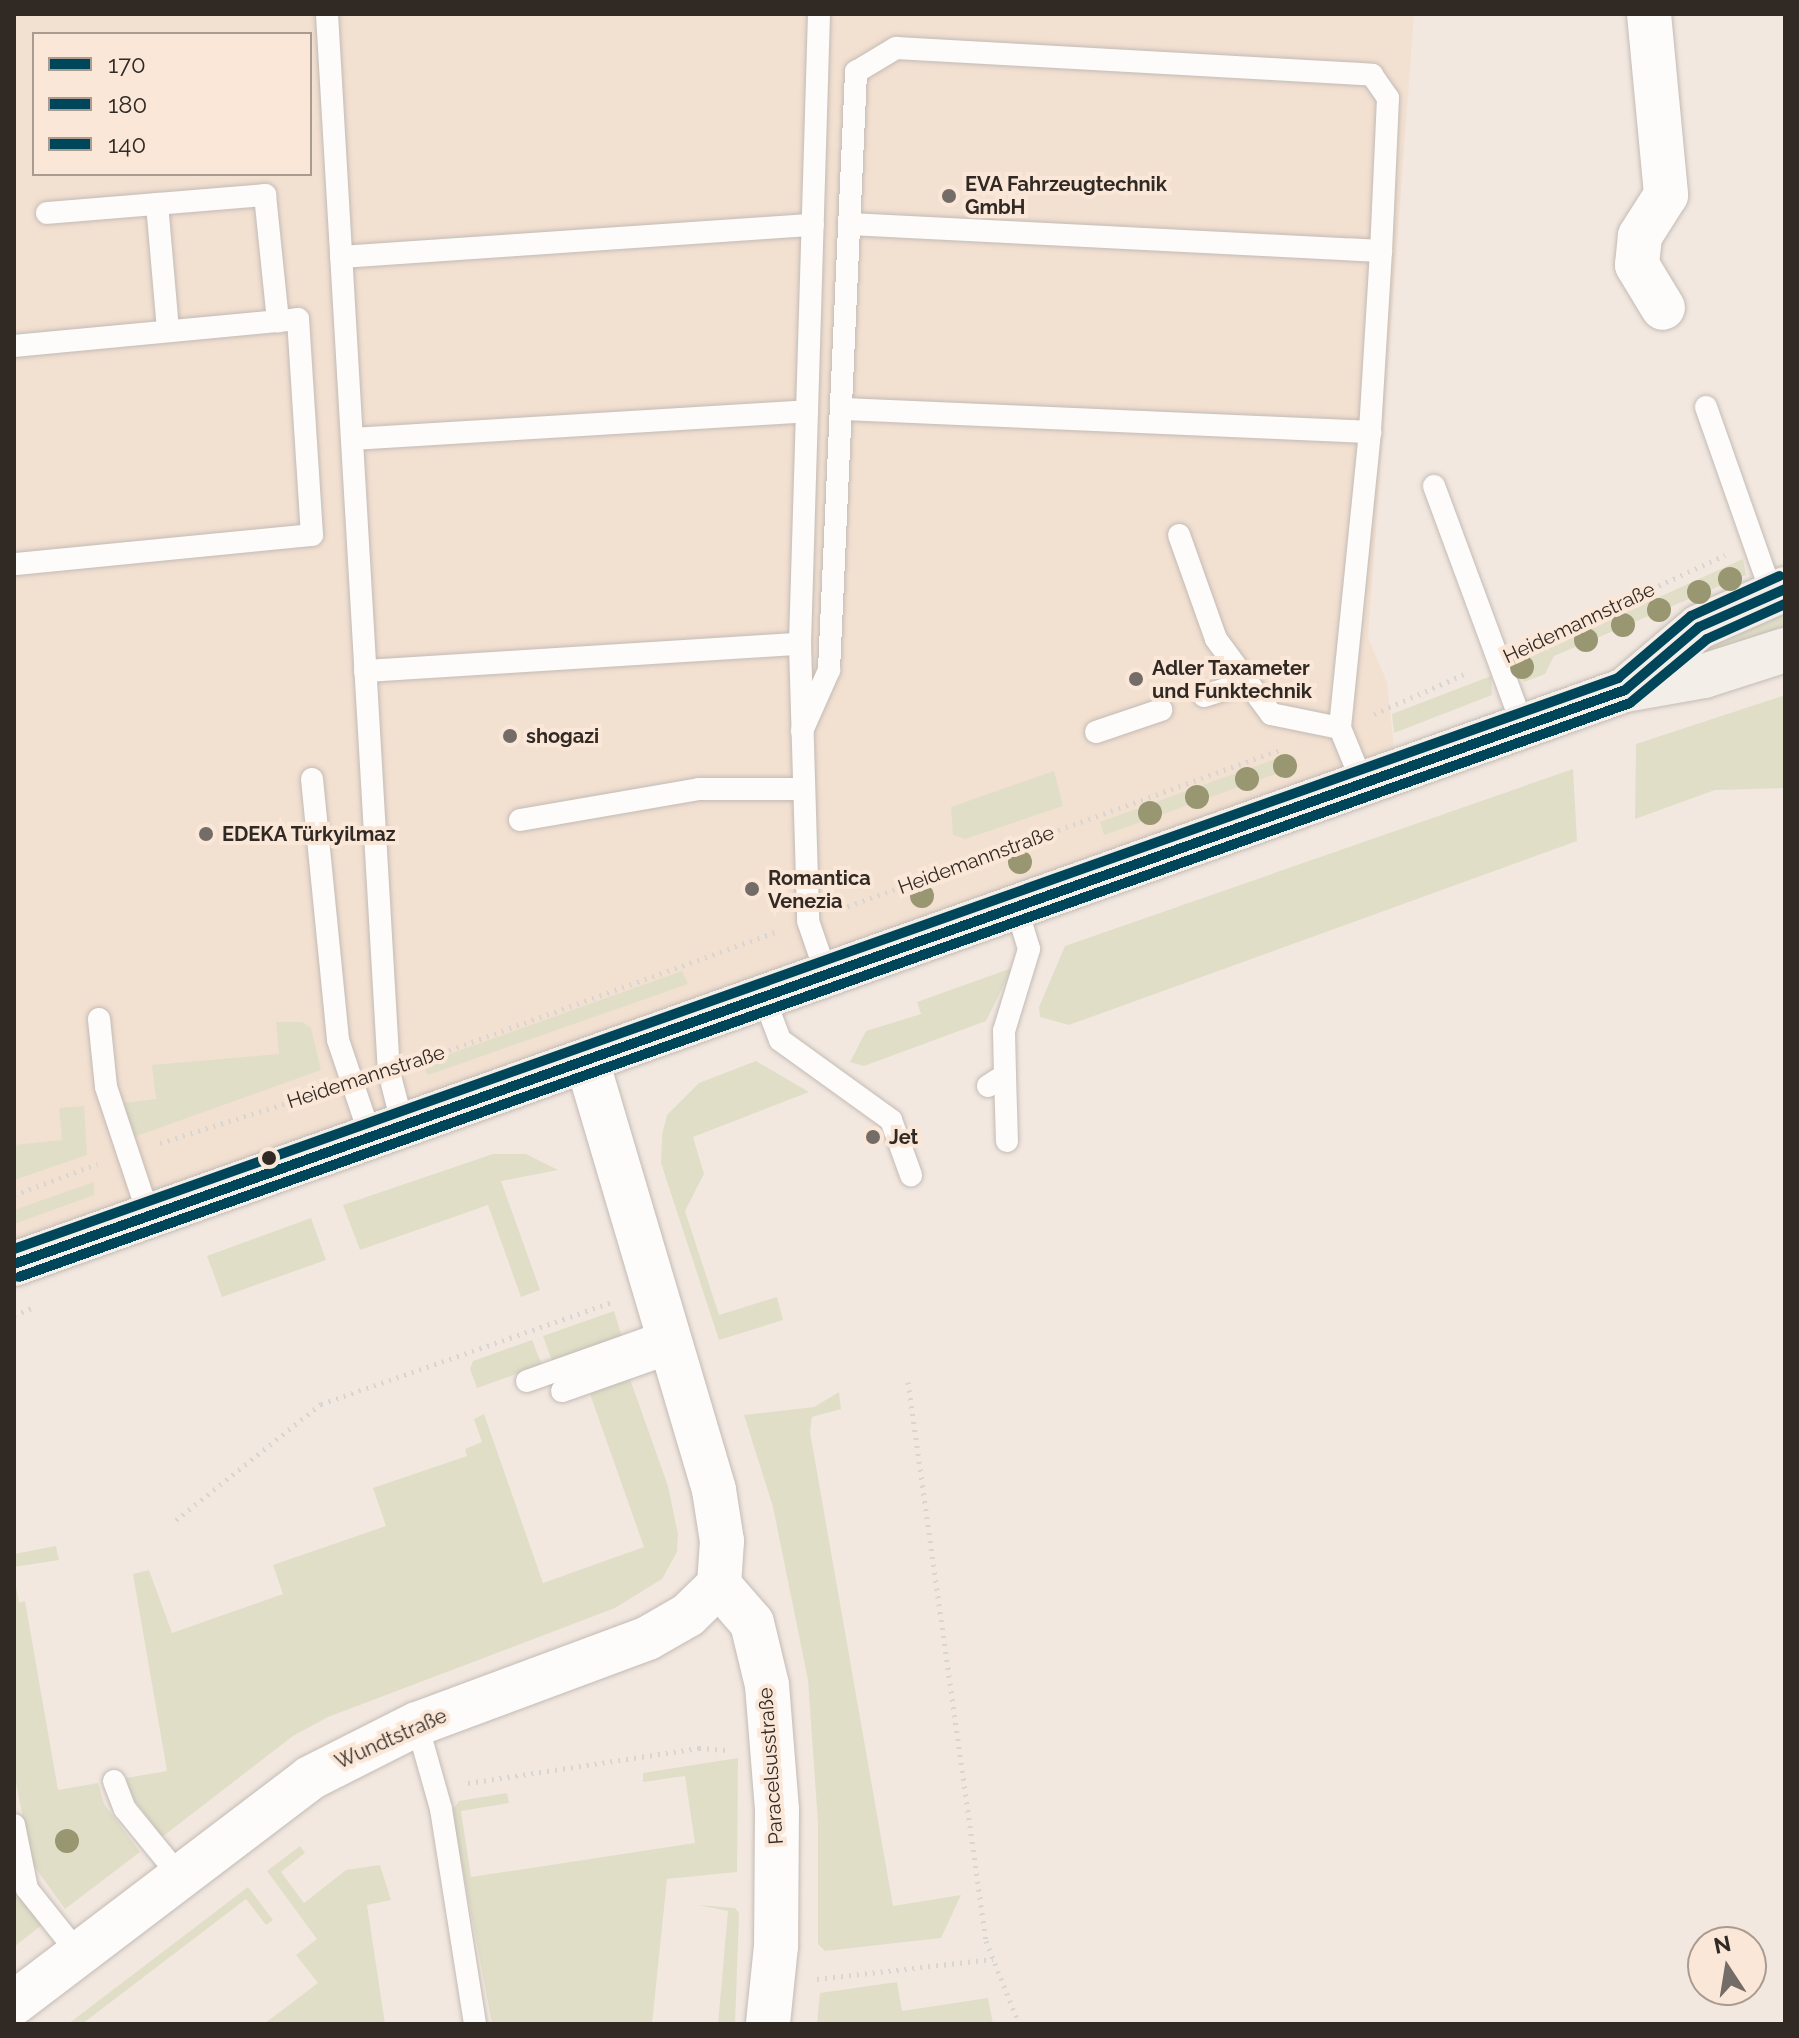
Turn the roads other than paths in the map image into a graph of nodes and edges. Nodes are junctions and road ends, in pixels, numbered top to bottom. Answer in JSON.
{"nodes":[{"id":1,"x":327,"y":14,"type":"edge"},
{"id":2,"x":819,"y":14,"type":"edge"},
{"id":3,"x":1649,"y":14,"type":"edge"},
{"id":4,"x":157,"y":204,"type":"junction"},
{"id":5,"x":47,"y":213,"type":"dead end"},
{"id":6,"x":850,"y":224,"type":"junction"},
{"id":7,"x":813,"y":225,"type":"junction"},
{"id":8,"x":1381,"y":251,"type":"junction"},
{"id":9,"x":341,"y":257,"type":"junction"},
{"id":10,"x":1663,"y":308,"type":"dead end"},
{"id":11,"x":278,"y":321,"type":"junction"},
{"id":12,"x":168,"y":331,"type":"junction"},
{"id":13,"x":14,"y":346,"type":"edge"},
{"id":14,"x":1706,"y":407,"type":"dead end"},
{"id":15,"x":844,"y":409,"type":"junction"},
{"id":16,"x":807,"y":411,"type":"junction"},
{"id":17,"x":1370,"y":432,"type":"junction"},
{"id":18,"x":352,"y":439,"type":"junction"},
{"id":19,"x":1434,"y":486,"type":"dead end"},
{"id":20,"x":1179,"y":535,"type":"dead end"},
{"id":21,"x":14,"y":564,"type":"edge"},
{"id":22,"x":1779,"y":592,"type":"edge"},
{"id":23,"x":800,"y":644,"type":"junction"},
{"id":24,"x":1785,"y":650,"type":"edge"},
{"id":25,"x":365,"y":671,"type":"junction"},
{"id":26,"x":1248,"y":682,"type":"junction"},
{"id":27,"x":1625,"y":690,"type":"junction"},
{"id":28,"x":1204,"y":696,"type":"dead end"},
{"id":29,"x":1161,"y":710,"type":"dead end"},
{"id":30,"x":1523,"y":726,"type":"junction"},
{"id":31,"x":1340,"y":728,"type":"junction"},
{"id":32,"x":802,"y":731,"type":"junction"},
{"id":33,"x":1096,"y":732,"type":"dead end"},
{"id":34,"x":312,"y":779,"type":"dead end"},
{"id":35,"x":1363,"y":784,"type":"junction"},
{"id":36,"x":804,"y":789,"type":"junction"},
{"id":37,"x":520,"y":820,"type":"dead end"},
{"id":38,"x":1017,"y":909,"type":"junction"},
{"id":39,"x":827,"y":976,"type":"junction"},
{"id":40,"x":764,"y":998,"type":"junction"},
{"id":41,"x":99,"y":1019,"type":"dead end"},
{"id":42,"x":587,"y":1061,"type":"junction"},
{"id":43,"x":387,"y":1132,"type":"junction"},
{"id":44,"x":1007,"y":1141,"type":"dead end"},
{"id":45,"x":911,"y":1175,"type":"dead end"},
{"id":46,"x":149,"y":1216,"type":"junction"},
{"id":47,"x":14,"y":1264,"type":"edge"},
{"id":48,"x":670,"y":1341,"type":"junction"},
{"id":49,"x":527,"y":1381,"type":"dead end"},
{"id":50,"x":562,"y":1391,"type":"dead end"},
{"id":51,"x":719,"y":1585,"type":"junction"},
{"id":52,"x":417,"y":1724,"type":"junction"},
{"id":53,"x":114,"y":1781,"type":"dead end"},
{"id":54,"x":14,"y":1825,"type":"edge"},
{"id":55,"x":178,"y":1874,"type":"junction"},
{"id":56,"x":78,"y":1953,"type":"junction"},
{"id":57,"x":14,"y":2003,"type":"edge"},
{"id":58,"x":475,"y":2024,"type":"edge"},
{"id":59,"x":768,"y":2024,"type":"edge"}],
"edges":[{"from":1,"to":9,"type":"lane"},
{"from":2,"to":7,"type":"lane"},
{"from":3,"to":10,"type":"street"},
{"from":4,"to":5,"type":"lane"},
{"from":4,"to":11,"type":"lane"},
{"from":4,"to":12,"type":"lane"},
{"from":6,"to":8,"type":"lane"},
{"from":6,"to":8,"type":"lane"},
{"from":6,"to":15,"type":"lane"},
{"from":7,"to":9,"type":"lane"},
{"from":7,"to":16,"type":"lane"},
{"from":8,"to":17,"type":"lane"},
{"from":9,"to":18,"type":"lane"},
{"from":11,"to":12,"type":"lane"},
{"from":11,"to":21,"type":"lane"},
{"from":12,"to":13,"type":"lane"},
{"from":14,"to":22,"type":"lane"},
{"from":15,"to":17,"type":"lane"},
{"from":15,"to":32,"type":"lane"},
{"from":16,"to":18,"type":"lane"},
{"from":16,"to":23,"type":"lane"},
{"from":17,"to":31,"type":"lane"},
{"from":18,"to":25,"type":"lane"},
{"from":19,"to":30,"type":"lane"},
{"from":20,"to":26,"type":"lane"},
{"from":22,"to":27,"type":"main road"},
{"from":23,"to":25,"type":"lane"},
{"from":23,"to":32,"type":"lane"},
{"from":24,"to":27,"type":"main road"},
{"from":25,"to":43,"type":"lane"},
{"from":26,"to":28,"type":"lane"},
{"from":26,"to":31,"type":"lane"},
{"from":27,"to":30,"type":"main road"},
{"from":29,"to":33,"type":"lane"},
{"from":30,"to":35,"type":"main road"},
{"from":31,"to":35,"type":"lane"},
{"from":32,"to":36,"type":"lane"},
{"from":34,"to":43,"type":"lane"},
{"from":35,"to":38,"type":"main road"},
{"from":36,"to":37,"type":"lane"},
{"from":36,"to":39,"type":"lane"},
{"from":38,"to":39,"type":"main road"},
{"from":38,"to":44,"type":"lane"},
{"from":39,"to":40,"type":"main road"},
{"from":40,"to":42,"type":"main road"},
{"from":40,"to":45,"type":"lane"},
{"from":41,"to":46,"type":"lane"},
{"from":42,"to":43,"type":"main road"},
{"from":42,"to":48,"type":"street"},
{"from":43,"to":46,"type":"main road"},
{"from":46,"to":47,"type":"main road"},
{"from":48,"to":49,"type":"lane"},
{"from":48,"to":50,"type":"lane"},
{"from":48,"to":51,"type":"street"},
{"from":51,"to":52,"type":"street","name":"Wundtstraße"},
{"from":51,"to":59,"type":"street","name":"Paracelsusstraße"},
{"from":52,"to":55,"type":"street","name":"Wundtstraße"},
{"from":52,"to":58,"type":"lane"},
{"from":53,"to":55,"type":"lane"},
{"from":54,"to":56,"type":"lane"},
{"from":55,"to":56,"type":"street","name":"Wundtstraße"},
{"from":56,"to":57,"type":"street","name":"Wundtstraße"}]}
